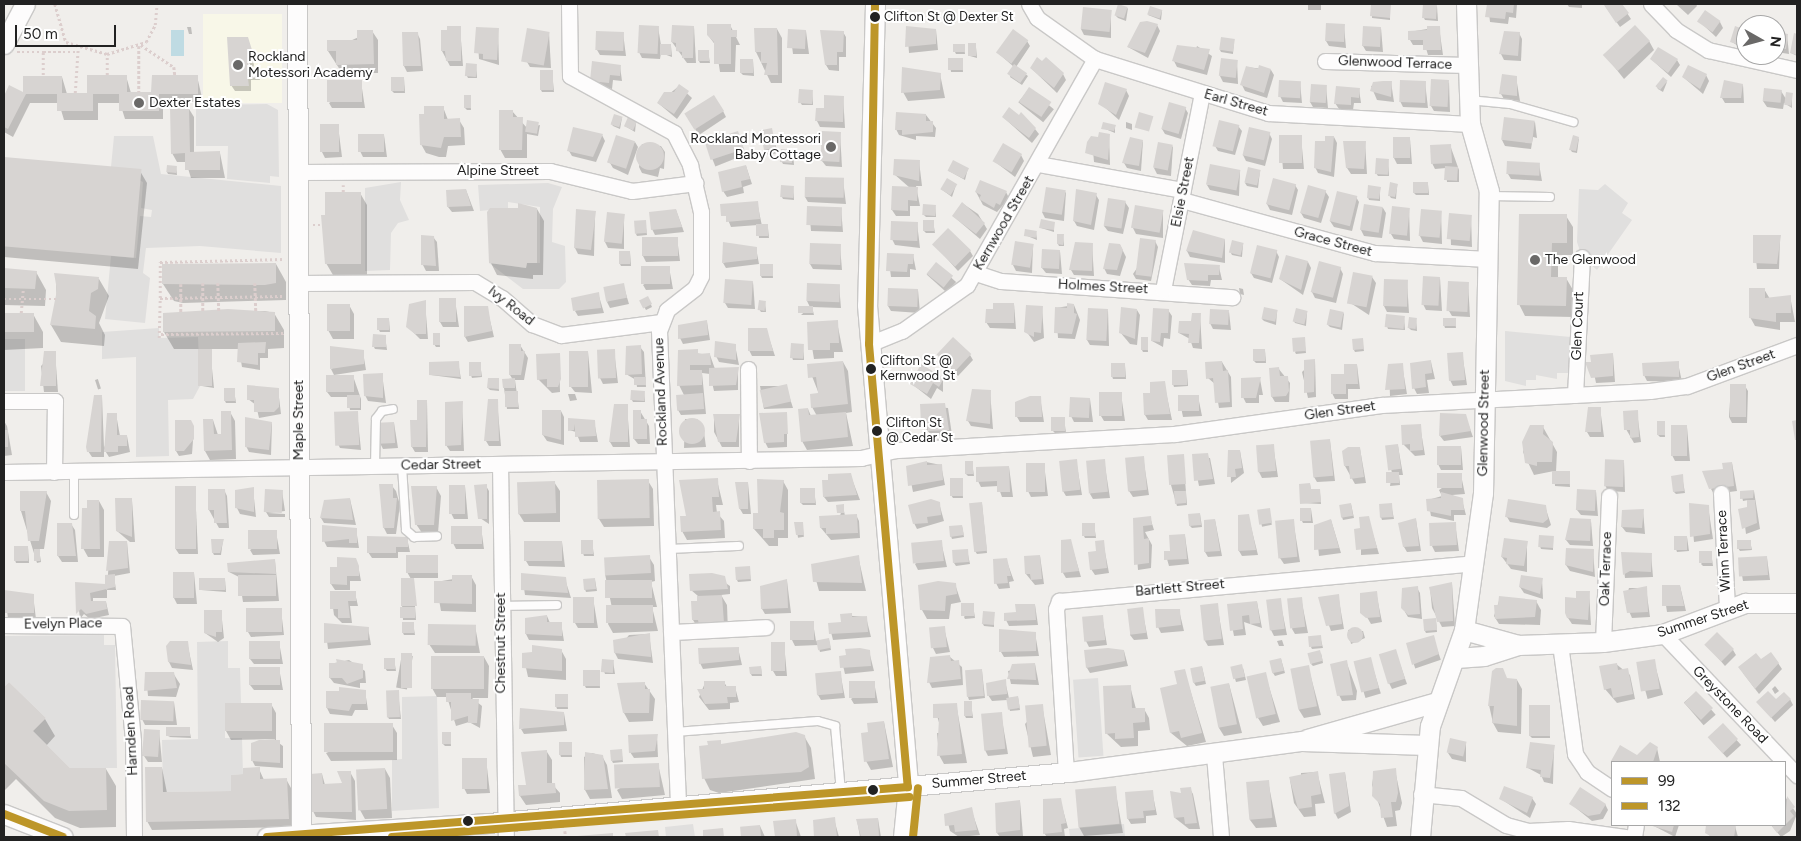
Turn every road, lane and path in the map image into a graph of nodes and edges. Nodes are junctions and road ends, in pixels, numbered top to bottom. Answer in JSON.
{"nodes":[{"id":1,"x":25,"y":4,"type":"edge"},
{"id":2,"x":55,"y":4,"type":"edge"},
{"id":3,"x":157,"y":4,"type":"edge"},
{"id":4,"x":297,"y":4,"type":"edge"},
{"id":5,"x":569,"y":4,"type":"edge"},
{"id":6,"x":875,"y":4,"type":"edge"},
{"id":7,"x":1028,"y":4,"type":"edge"},
{"id":8,"x":1466,"y":4,"type":"edge"},
{"id":9,"x":1651,"y":4,"type":"edge"},
{"id":10,"x":140,"y":46,"type":"junction"},
{"id":11,"x":9,"y":48,"type":"edge"},
{"id":12,"x":78,"y":48,"type":"junction"},
{"id":13,"x":43,"y":52,"type":"junction"},
{"id":14,"x":75,"y":52,"type":"junction"},
{"id":15,"x":107,"y":54,"type":"junction"},
{"id":16,"x":162,"y":57,"type":"dead end"},
{"id":17,"x":1095,"y":59,"type":"junction"},
{"id":18,"x":157,"y":60,"type":"junction"},
{"id":19,"x":1325,"y":61,"type":"dead end"},
{"id":20,"x":1466,"y":65,"type":"junction"},
{"id":21,"x":1797,"y":70,"type":"edge"},
{"id":22,"x":107,"y":75,"type":"dead end"},
{"id":23,"x":175,"y":75,"type":"dead end"},
{"id":24,"x":43,"y":76,"type":"dead end"},
{"id":25,"x":75,"y":92,"type":"dead end"},
{"id":26,"x":139,"y":92,"type":"dead end"},
{"id":27,"x":1202,"y":93,"type":"junction"},
{"id":28,"x":1469,"y":100,"type":"junction"},
{"id":29,"x":1573,"y":122,"type":"dead end"},
{"id":30,"x":1470,"y":124,"type":"junction"},
{"id":31,"x":1038,"y":164,"type":"junction"},
{"id":32,"x":298,"y":172,"type":"junction"},
{"id":33,"x":695,"y":183,"type":"junction"},
{"id":34,"x":1182,"y":195,"type":"junction"},
{"id":35,"x":1489,"y":196,"type":"junction"},
{"id":36,"x":1550,"y":197,"type":"dead end"},
{"id":37,"x":1582,"y":257,"type":"dead end"},
{"id":38,"x":285,"y":259,"type":"dead end"},
{"id":39,"x":1488,"y":259,"type":"junction"},
{"id":40,"x":976,"y":273,"type":"junction"},
{"id":41,"x":218,"y":283,"type":"dead end"},
{"id":42,"x":255,"y":283,"type":"dead end"},
{"id":43,"x":181,"y":284,"type":"dead end"},
{"id":44,"x":203,"y":284,"type":"dead end"},
{"id":45,"x":23,"y":289,"type":"dead end"},
{"id":46,"x":299,"y":289,"type":"junction"},
{"id":47,"x":1162,"y":290,"type":"junction"},
{"id":48,"x":256,"y":296,"type":"junction"},
{"id":49,"x":218,"y":297,"type":"junction"},
{"id":50,"x":1232,"y":297,"type":"dead end"},
{"id":51,"x":160,"y":298,"type":"junction"},
{"id":52,"x":181,"y":298,"type":"junction"},
{"id":53,"x":203,"y":298,"type":"junction"},
{"id":54,"x":4,"y":299,"type":"edge"},
{"id":55,"x":57,"y":299,"type":"dead end"},
{"id":56,"x":22,"y":300,"type":"junction"},
{"id":57,"x":181,"y":312,"type":"dead end"},
{"id":58,"x":203,"y":312,"type":"dead end"},
{"id":59,"x":219,"y":312,"type":"dead end"},
{"id":60,"x":256,"y":312,"type":"dead end"},
{"id":61,"x":21,"y":313,"type":"dead end"},
{"id":62,"x":661,"y":322,"type":"junction"},
{"id":63,"x":286,"y":333,"type":"dead end"},
{"id":64,"x":161,"y":334,"type":"junction"},
{"id":65,"x":159,"y":338,"type":"dead end"},
{"id":66,"x":869,"y":344,"type":"junction"},
{"id":67,"x":1797,"y":345,"type":"edge"},
{"id":68,"x":748,"y":369,"type":"dead end"},
{"id":69,"x":1575,"y":395,"type":"junction"},
{"id":70,"x":1485,"y":398,"type":"junction"},
{"id":71,"x":4,"y":401,"type":"edge"},
{"id":72,"x":393,"y":409,"type":"dead end"},
{"id":73,"x":878,"y":454,"type":"junction"},
{"id":74,"x":663,"y":461,"type":"junction"},
{"id":75,"x":750,"y":461,"type":"junction"},
{"id":76,"x":500,"y":464,"type":"junction"},
{"id":77,"x":376,"y":466,"type":"junction"},
{"id":78,"x":402,"y":466,"type":"junction"},
{"id":79,"x":300,"y":468,"type":"junction"},
{"id":80,"x":4,"y":472,"type":"edge"},
{"id":81,"x":54,"y":472,"type":"junction"},
{"id":82,"x":74,"y":472,"type":"junction"},
{"id":83,"x":1721,"y":494,"type":"dead end"},
{"id":84,"x":1609,"y":496,"type":"dead end"},
{"id":85,"x":74,"y":515,"type":"dead end"},
{"id":86,"x":437,"y":536,"type":"dead end"},
{"id":87,"x":739,"y":546,"type":"dead end"},
{"id":88,"x":667,"y":549,"type":"junction"},
{"id":89,"x":1474,"y":563,"type":"junction"},
{"id":90,"x":1797,"y":603,"type":"edge"},
{"id":91,"x":557,"y":605,"type":"dead end"},
{"id":92,"x":501,"y":606,"type":"junction"},
{"id":93,"x":1727,"y":608,"type":"junction"},
{"id":94,"x":4,"y":625,"type":"edge"},
{"id":95,"x":122,"y":626,"type":"joint"},
{"id":96,"x":766,"y":627,"type":"dead end"},
{"id":97,"x":1464,"y":630,"type":"junction"},
{"id":98,"x":671,"y":632,"type":"junction"},
{"id":99,"x":1663,"y":634,"type":"junction"},
{"id":100,"x":1603,"y":642,"type":"junction"},
{"id":101,"x":1560,"y":644,"type":"junction"},
{"id":102,"x":1518,"y":645,"type":"junction"},
{"id":103,"x":1456,"y":658,"type":"junction"},
{"id":104,"x":1437,"y":702,"type":"junction"},
{"id":105,"x":675,"y":732,"type":"junction"},
{"id":106,"x":1302,"y":741,"type":"junction"},
{"id":107,"x":1427,"y":746,"type":"junction"},
{"id":108,"x":1214,"y":755,"type":"junction"},
{"id":109,"x":1784,"y":761,"type":"edge"},
{"id":110,"x":1786,"y":763,"type":"edge"},
{"id":111,"x":1066,"y":773,"type":"junction"},
{"id":112,"x":1797,"y":775,"type":"edge"},
{"id":113,"x":908,"y":787,"type":"junction"},
{"id":114,"x":1611,"y":788,"type":"edge"},
{"id":115,"x":841,"y":792,"type":"junction"},
{"id":116,"x":1421,"y":794,"type":"junction"},
{"id":117,"x":678,"y":805,"type":"junction"},
{"id":118,"x":4,"y":814,"type":"edge"},
{"id":119,"x":505,"y":830,"type":"edge"},
{"id":120,"x":383,"y":834,"type":"edge"},
{"id":121,"x":301,"y":835,"type":"junction"},
{"id":122,"x":63,"y":837,"type":"edge"},
{"id":123,"x":134,"y":837,"type":"edge"},
{"id":124,"x":267,"y":837,"type":"edge"},
{"id":125,"x":903,"y":837,"type":"edge"},
{"id":126,"x":1221,"y":837,"type":"edge"},
{"id":127,"x":1420,"y":837,"type":"edge"},
{"id":128,"x":1626,"y":837,"type":"edge"}],
"edges":[{"from":1,"to":11,"type":"street"},
{"from":2,"to":12,"type":"path"},
{"from":3,"to":10,"type":"path"},
{"from":4,"to":32,"type":"street","name":"Maple Street"},
{"from":5,"to":33,"type":"street","name":"Rockland Avenue"},
{"from":6,"to":66,"type":"street"},
{"from":7,"to":17,"type":"street","name":"Earl Street"},
{"from":8,"to":20,"type":"street","name":"Glenwood Street"},
{"from":9,"to":21,"type":"street"},
{"from":10,"to":15,"type":"path"},
{"from":10,"to":18,"type":"path"},
{"from":10,"to":26,"type":"path"},
{"from":11,"to":13,"type":"path"},
{"from":12,"to":14,"type":"path"},
{"from":12,"to":15,"type":"path"},
{"from":13,"to":14,"type":"path"},
{"from":13,"to":24,"type":"path"},
{"from":14,"to":25,"type":"path"},
{"from":15,"to":22,"type":"path"},
{"from":16,"to":18,"type":"path"},
{"from":17,"to":27,"type":"street","name":"Earl Street"},
{"from":17,"to":31,"type":"street","name":"Kernwood Street"},
{"from":18,"to":23,"type":"path"},
{"from":19,"to":20,"type":"street","name":"Glenwood Terrace"},
{"from":20,"to":28,"type":"street","name":"Glenwood Street"},
{"from":27,"to":30,"type":"street","name":"Earl Street"},
{"from":27,"to":34,"type":"street","name":"Elsie Street"},
{"from":28,"to":29,"type":"lane"},
{"from":28,"to":30,"type":"street","name":"Glenwood Street"},
{"from":30,"to":35,"type":"street","name":"Glenwood Street"},
{"from":31,"to":34,"type":"street","name":"Grace Street"},
{"from":31,"to":40,"type":"street","name":"Kernwood Street"},
{"from":32,"to":33,"type":"street","name":"Alpine Street"},
{"from":32,"to":46,"type":"street","name":"Maple Street"},
{"from":33,"to":62,"type":"street","name":"Rockland Avenue"},
{"from":34,"to":39,"type":"street","name":"Grace Street"},
{"from":34,"to":47,"type":"street","name":"Elsie Street"},
{"from":35,"to":36,"type":"lane"},
{"from":35,"to":39,"type":"street","name":"Glenwood Street"},
{"from":37,"to":69,"type":"street","name":"Glen Court"},
{"from":38,"to":51,"type":"path"},
{"from":39,"to":70,"type":"street","name":"Glenwood Street"},
{"from":40,"to":47,"type":"street","name":"Holmes Street"},
{"from":40,"to":66,"type":"street","name":"Kernwood Street"},
{"from":41,"to":49,"type":"path"},
{"from":42,"to":48,"type":"path"},
{"from":43,"to":52,"type":"path"},
{"from":44,"to":53,"type":"path"},
{"from":45,"to":56,"type":"path"},
{"from":46,"to":48,"type":"path"},
{"from":46,"to":62,"type":"street","name":"Ivy Road"},
{"from":46,"to":79,"type":"street","name":"Maple Street"},
{"from":47,"to":50,"type":"street","name":"Holmes Street"},
{"from":48,"to":49,"type":"path"},
{"from":48,"to":60,"type":"path"},
{"from":49,"to":53,"type":"path"},
{"from":49,"to":59,"type":"path"},
{"from":51,"to":52,"type":"path"},
{"from":51,"to":64,"type":"path"},
{"from":52,"to":53,"type":"path"},
{"from":52,"to":57,"type":"path"},
{"from":53,"to":58,"type":"path"},
{"from":54,"to":56,"type":"path"},
{"from":55,"to":56,"type":"path"},
{"from":56,"to":61,"type":"path"},
{"from":62,"to":74,"type":"street","name":"Rockland Avenue"},
{"from":63,"to":64,"type":"path"},
{"from":64,"to":65,"type":"path"},
{"from":66,"to":73,"type":"street"},
{"from":67,"to":69,"type":"street","name":"Glen Street"},
{"from":68,"to":75,"type":"street"},
{"from":69,"to":70,"type":"street","name":"Glen Street"},
{"from":70,"to":73,"type":"street","name":"Glen Street"},
{"from":70,"to":89,"type":"street","name":"Glenwood Street"},
{"from":71,"to":81,"type":"street"},
{"from":72,"to":77,"type":"lane"},
{"from":73,"to":75,"type":"street","name":"Cedar Street"},
{"from":73,"to":113,"type":"street"},
{"from":74,"to":75,"type":"street","name":"Cedar Street"},
{"from":74,"to":76,"type":"street","name":"Cedar Street"},
{"from":74,"to":88,"type":"street","name":"Rockland Avenue"},
{"from":76,"to":78,"type":"street","name":"Cedar Street"},
{"from":76,"to":92,"type":"street","name":"Chestnut Street"},
{"from":77,"to":78,"type":"street","name":"Cedar Street"},
{"from":77,"to":79,"type":"street","name":"Cedar Street"},
{"from":78,"to":86,"type":"lane"},
{"from":79,"to":82,"type":"street","name":"Cedar Street"},
{"from":79,"to":121,"type":"street","name":"Maple Street"},
{"from":80,"to":81,"type":"street","name":"Cedar Street"},
{"from":81,"to":82,"type":"street","name":"Cedar Street"},
{"from":82,"to":85,"type":"lane"},
{"from":83,"to":93,"type":"street","name":"Winn Terrace"},
{"from":84,"to":100,"type":"street","name":"Oak Terrace"},
{"from":87,"to":88,"type":"lane"},
{"from":88,"to":98,"type":"street","name":"Rockland Avenue"},
{"from":89,"to":97,"type":"street","name":"Glenwood Street"},
{"from":89,"to":111,"type":"street","name":"Bartlett Street"},
{"from":90,"to":93,"type":"street","name":"Summer Street"},
{"from":91,"to":92,"type":"lane"},
{"from":92,"to":119,"type":"street","name":"Chestnut Street"},
{"from":93,"to":99,"type":"street","name":"Summer Street"},
{"from":94,"to":95,"type":"street","name":"Evelyn Place"},
{"from":95,"to":123,"type":"street","name":"Harnden Road"},
{"from":96,"to":98,"type":"street"},
{"from":97,"to":102,"type":"street","name":"Summer Street"},
{"from":97,"to":103,"type":"street","name":"Glenwood Street"},
{"from":98,"to":105,"type":"street","name":"Rockland Avenue"},
{"from":99,"to":100,"type":"street","name":"Summer Street"},
{"from":99,"to":109,"type":"street","name":"Greystone Road"},
{"from":100,"to":101,"type":"street","name":"Summer Street"},
{"from":101,"to":102,"type":"street","name":"Summer Street"},
{"from":101,"to":114,"type":"street"},
{"from":102,"to":103,"type":"street","name":"Summer Street"},
{"from":103,"to":104,"type":"street","name":"Glenwood Street"},
{"from":104,"to":106,"type":"street","name":"Summer Street"},
{"from":104,"to":107,"type":"street","name":"Glenwood Street"},
{"from":105,"to":115,"type":"lane"},
{"from":105,"to":117,"type":"street","name":"Rockland Avenue"},
{"from":106,"to":107,"type":"street","name":"Summer Street"},
{"from":106,"to":108,"type":"street","name":"Summer Street"},
{"from":107,"to":116,"type":"street","name":"Glenwood Street"},
{"from":108,"to":111,"type":"street","name":"Summer Street"},
{"from":108,"to":126,"type":"street"},
{"from":110,"to":112,"type":"street","name":"Greystone Road"},
{"from":111,"to":113,"type":"street","name":"Summer Street"},
{"from":113,"to":115,"type":"street","name":"Summer Street"},
{"from":113,"to":125,"type":"street"},
{"from":115,"to":117,"type":"street","name":"Summer Street"},
{"from":116,"to":127,"type":"street","name":"Glenwood Street"},
{"from":116,"to":128,"type":"street"},
{"from":117,"to":119,"type":"street","name":"Summer Street"},
{"from":118,"to":122,"type":"street"},
{"from":119,"to":120,"type":"street","name":"Summer Street"},
{"from":120,"to":121,"type":"street","name":"Summer Street"},
{"from":121,"to":124,"type":"street","name":"Summer Street"}]}
